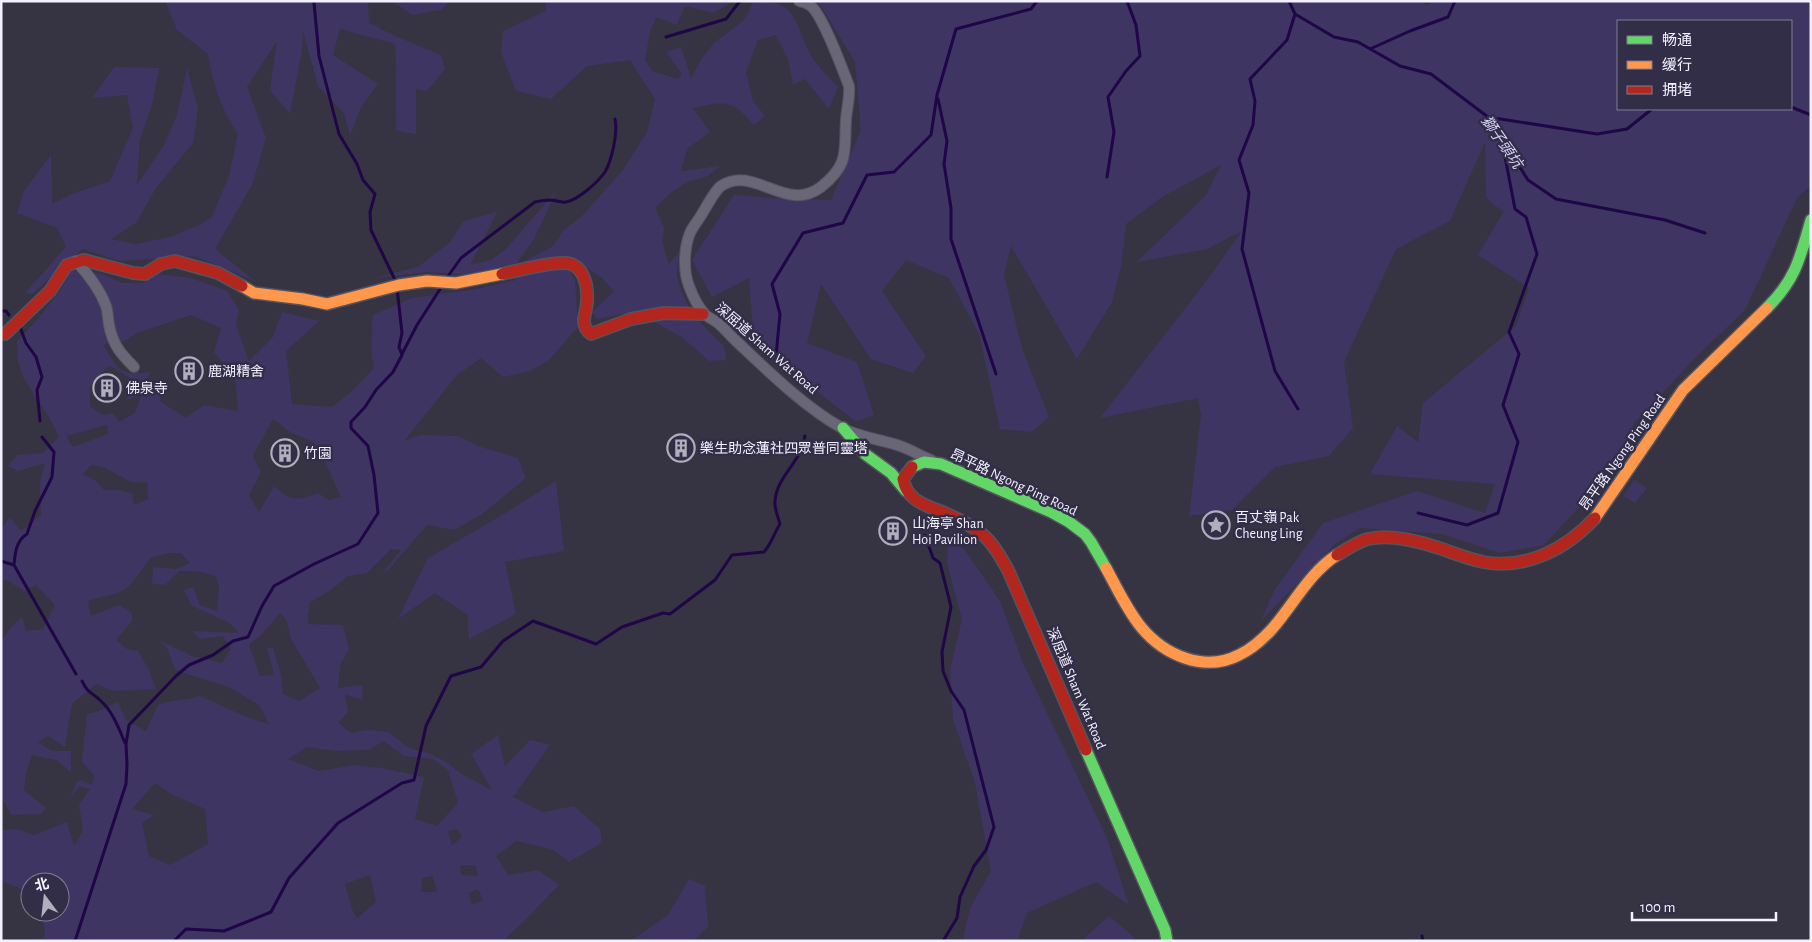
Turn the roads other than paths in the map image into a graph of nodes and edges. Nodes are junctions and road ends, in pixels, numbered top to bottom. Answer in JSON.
{"nodes":[{"id":1,"x":800,"y":1,"type":"edge"},
{"id":2,"x":1811,"y":220,"type":"edge"},
{"id":3,"x":76,"y":261,"type":"junction"},
{"id":4,"x":703,"y":314,"type":"junction"},
{"id":5,"x":5,"y":334,"type":"dead end"},
{"id":6,"x":134,"y":367,"type":"dead end"},
{"id":7,"x":843,"y":428,"type":"junction"},
{"id":8,"x":936,"y":463,"type":"junction"},
{"id":9,"x":906,"y":492,"type":"junction"},
{"id":10,"x":1167,"y":941,"type":"edge"}],
"edges":[{"from":1,"to":4,"type":"street","name":"深屈道 Sham Wat Road"},
{"from":2,"to":8,"type":"main road","name":"昂平路 Ngong Ping Road"},
{"from":3,"to":4,"type":"main road"},
{"from":3,"to":5,"type":"main road"},
{"from":3,"to":6,"type":"street"},
{"from":4,"to":7,"type":"street","name":"深屈道 Sham Wat Road"},
{"from":7,"to":8,"type":"street","name":"深屈道 Sham Wat Road"},
{"from":7,"to":9,"type":"main road","name":"深屈道 Sham Wat Road"},
{"from":8,"to":9,"type":"main road"},
{"from":9,"to":10,"type":"main road","name":"深屈道 Sham Wat Road"}]}
